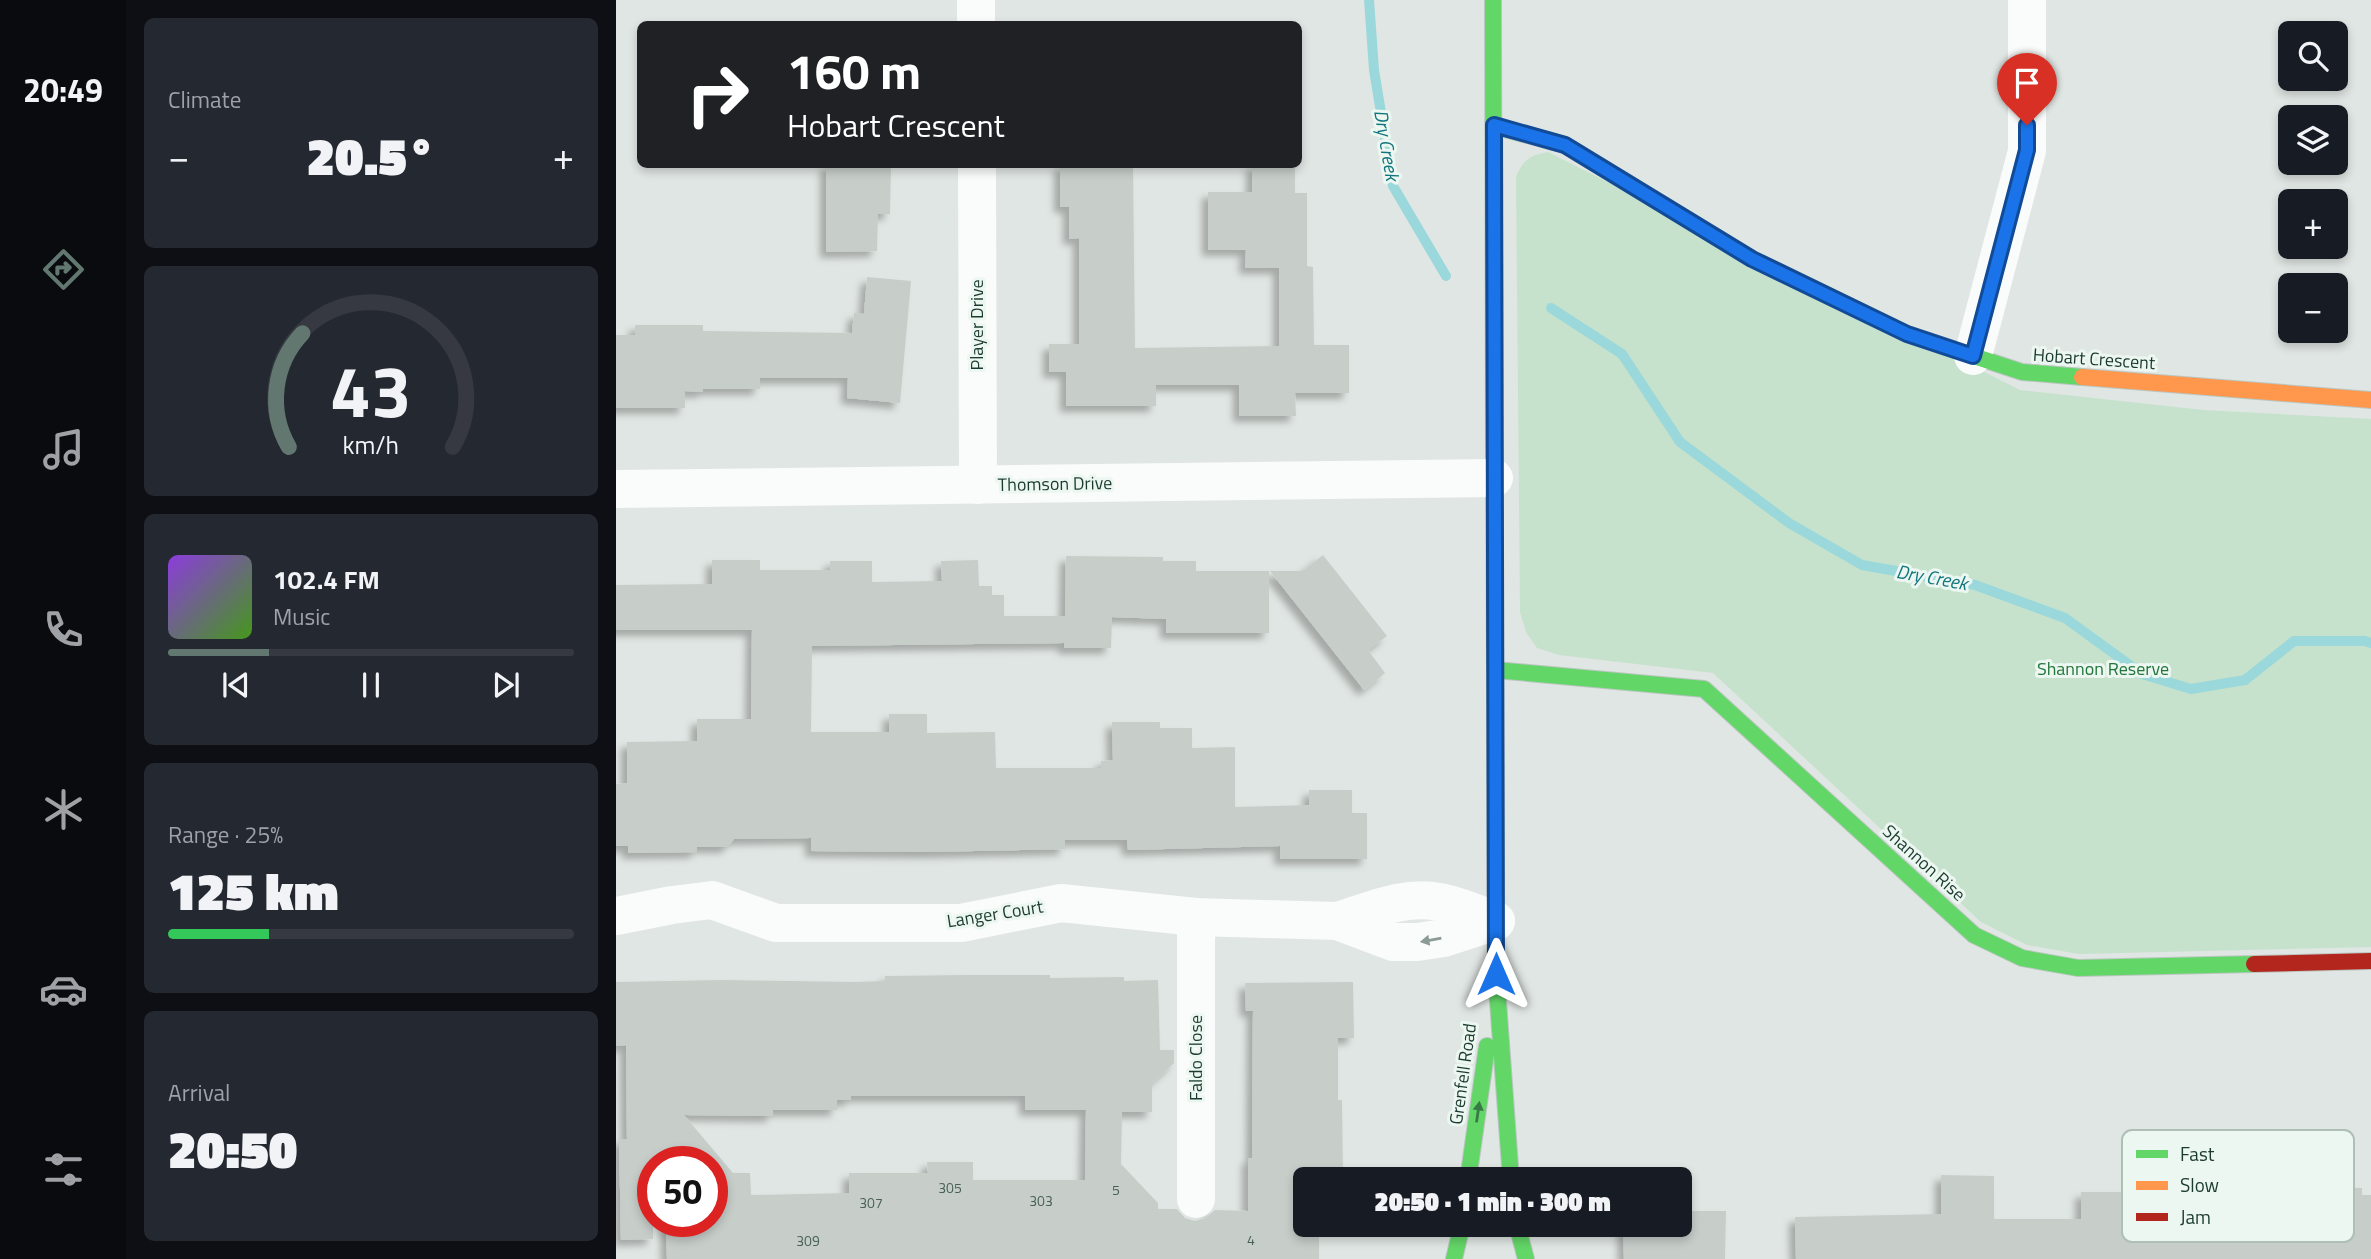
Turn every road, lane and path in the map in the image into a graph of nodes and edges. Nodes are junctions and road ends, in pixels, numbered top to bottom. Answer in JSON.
{"nodes":[{"id":1,"x":976,"y":0,"type":"edge"},
{"id":2,"x":1493,"y":0,"type":"edge"},
{"id":3,"x":2027,"y":0,"type":"edge"},
{"id":4,"x":976,"y":21,"type":"edge"},
{"id":5,"x":1494,"y":125,"type":"junction"},
{"id":6,"x":977,"y":168,"type":"edge"},
{"id":7,"x":1973,"y":356,"type":"junction"},
{"id":8,"x":2371,"y":400,"type":"edge"},
{"id":9,"x":1494,"y":478,"type":"junction"},
{"id":10,"x":978,"y":485,"type":"junction"},
{"id":11,"x":616,"y":489,"type":"edge"},
{"id":12,"x":1495,"y":670,"type":"junction"},
{"id":13,"x":616,"y":916,"type":"edge"},
{"id":14,"x":1196,"y":917,"type":"junction"},
{"id":15,"x":1496,"y":921,"type":"junction"},
{"id":16,"x":2371,"y":961,"type":"edge"},
{"id":17,"x":1496,"y":974,"type":"junction"},
{"id":18,"x":1470,"y":1167,"type":"edge"},
{"id":19,"x":1510,"y":1167,"type":"edge"},
{"id":20,"x":1196,"y":1199,"type":"dead end"},
{"id":21,"x":1459,"y":1237,"type":"edge"},
{"id":22,"x":1520,"y":1237,"type":"edge"},
{"id":23,"x":1454,"y":1259,"type":"edge"},
{"id":24,"x":1526,"y":1259,"type":"edge"}],
"edges":[{"from":1,"to":4,"type":"street"},
{"from":2,"to":5,"type":"street","name":"Grenfell Road"},
{"from":3,"to":7,"type":"street"},
{"from":5,"to":7,"type":"street","name":"Hobart Crescent"},
{"from":5,"to":9,"type":"street","name":"Grenfell Road"},
{"from":6,"to":10,"type":"street","name":"Player Drive"},
{"from":7,"to":8,"type":"street","name":"Hobart Crescent"},
{"from":9,"to":10,"type":"street","name":"Thomson Drive"},
{"from":9,"to":12,"type":"street","name":"Grenfell Road"},
{"from":10,"to":11,"type":"street","name":"Thomson Drive"},
{"from":12,"to":15,"type":"street","name":"Grenfell Road"},
{"from":12,"to":16,"type":"street","name":"Shannon Rise"},
{"from":13,"to":14,"type":"street","name":"Langer Court"},
{"from":14,"to":15,"type":"street","name":"Langer Court"},
{"from":14,"to":20,"type":"street","name":"Faldo Close"},
{"from":15,"to":17,"type":"street","name":"Grenfell Road"},
{"from":18,"to":17,"type":"street","name":"Grenfell Road","one_way":true},
{"from":17,"to":19,"type":"street","name":"Grenfell Road"},
{"from":21,"to":23,"type":"street"},
{"from":22,"to":24,"type":"street"}]}
